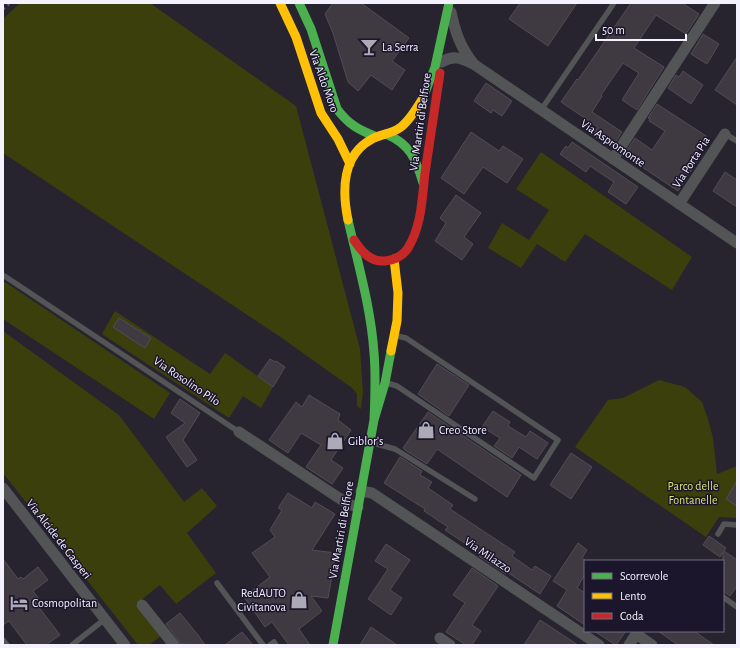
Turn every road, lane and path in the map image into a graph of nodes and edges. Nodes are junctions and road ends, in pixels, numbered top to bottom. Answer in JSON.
{"nodes":[{"id":1,"x":280,"y":3,"type":"edge"},
{"id":2,"x":299,"y":3,"type":"edge"},
{"id":3,"x":614,"y":3,"type":"edge"},
{"id":4,"x":715,"y":3,"type":"edge"},
{"id":5,"x":451,"y":6,"type":"edge"},
{"id":6,"x":442,"y":62,"type":"junction"},
{"id":7,"x":475,"y":65,"type":"junction"},
{"id":8,"x":541,"y":110,"type":"junction"},
{"id":9,"x":725,"y":134,"type":"joint"},
{"id":10,"x":382,"y":136,"type":"junction"},
{"id":11,"x":737,"y":141,"type":"edge"},
{"id":12,"x":613,"y":159,"type":"junction"},
{"id":13,"x":350,"y":164,"type":"junction"},
{"id":14,"x":424,"y":185,"type":"junction"},
{"id":15,"x":679,"y":204,"type":"junction"},
{"id":16,"x":352,"y":236,"type":"junction"},
{"id":17,"x":737,"y":243,"type":"edge"},
{"id":18,"x":394,"y":259,"type":"junction"},
{"id":19,"x":3,"y":275,"type":"edge"},
{"id":20,"x":394,"y":335,"type":"junction"},
{"id":21,"x":385,"y":383,"type":"junction"},
{"id":22,"x":374,"y":420,"type":"junction"},
{"id":23,"x":239,"y":432,"type":"joint"},
{"id":24,"x":370,"y":442,"type":"junction"},
{"id":25,"x":3,"y":488,"type":"edge"},
{"id":26,"x":361,"y":490,"type":"junction"},
{"id":27,"x":475,"y":499,"type":"dead end"},
{"id":28,"x":358,"y":507,"type":"junction"},
{"id":29,"x":737,"y":525,"type":"edge"},
{"id":30,"x":718,"y":534,"type":"dead end"},
{"id":31,"x":217,"y":583,"type":"dead end"},
{"id":32,"x":724,"y":598,"type":"edge"},
{"id":33,"x":142,"y":605,"type":"dead end"},
{"id":34,"x":737,"y":607,"type":"edge"},
{"id":35,"x":105,"y":619,"type":"junction"},
{"id":36,"x":637,"y":632,"type":"edge"},
{"id":37,"x":440,"y":638,"type":"dead end"},
{"id":38,"x":3,"y":640,"type":"edge"},
{"id":39,"x":7,"y":645,"type":"edge"},
{"id":40,"x":72,"y":645,"type":"edge"},
{"id":41,"x":125,"y":645,"type":"edge"},
{"id":42,"x":174,"y":645,"type":"edge"},
{"id":43,"x":263,"y":645,"type":"edge"},
{"id":44,"x":270,"y":645,"type":"edge"},
{"id":45,"x":276,"y":645,"type":"edge"},
{"id":46,"x":333,"y":645,"type":"edge"},
{"id":47,"x":450,"y":645,"type":"edge"},
{"id":48,"x":599,"y":645,"type":"edge"},
{"id":49,"x":629,"y":645,"type":"edge"},
{"id":50,"x":652,"y":645,"type":"edge"}],
"edges":[{"from":1,"to":13,"type":"main road","name":"Via Aldo Moro"},
{"from":2,"to":10,"type":"main road","name":"Via Aldo Moro"},
{"from":3,"to":8,"type":"lane"},
{"from":4,"to":12,"type":"street"},
{"from":5,"to":6,"type":"main road","name":"Via Martiri di Belfiore"},
{"from":5,"to":7,"type":"street","name":"Via Aspromonte"},
{"from":5,"to":10,"type":"main road"},
{"from":6,"to":7,"type":"street","name":"Via Aspromonte"},
{"from":6,"to":14,"type":"main road","name":"Via Martiri di Belfiore"},
{"from":7,"to":8,"type":"street","name":"Via Aspromonte"},
{"from":8,"to":12,"type":"street","name":"Via Aspromonte"},
{"from":9,"to":11,"type":"lane"},
{"from":9,"to":15,"type":"street","name":"Via Porta Pia"},
{"from":10,"to":13,"type":"main road","name":"Via Martiri di Belfiore"},
{"from":10,"to":14,"type":"main road","name":"Via Martiri di Belfiore"},
{"from":12,"to":15,"type":"street","name":"Via Aspromonte"},
{"from":13,"to":16,"type":"main road","name":"Via Martiri di Belfiore"},
{"from":14,"to":18,"type":"main road","name":"Via Martiri di Belfiore"},
{"from":15,"to":17,"type":"street","name":"Via Aspromonte"},
{"from":16,"to":18,"type":"main road","name":"Via Martiri di Belfiore"},
{"from":16,"to":22,"type":"main road","name":"Via Martiri di Belfiore"},
{"from":18,"to":20,"type":"main road","name":"Via Martiri di Belfiore"},
{"from":19,"to":23,"type":"lane","name":"Via Rosolino Pilo"},
{"from":20,"to":21,"type":"main road","name":"Via Martiri di Belfiore"},
{"from":20,"to":21,"type":"lane"},
{"from":21,"to":22,"type":"main road","name":"Via Martiri di Belfiore"},
{"from":22,"to":24,"type":"main road","name":"Via Martiri di Belfiore"},
{"from":23,"to":28,"type":"street","name":"Via Rosolino Pilo"},
{"from":24,"to":26,"type":"main road","name":"Via Martiri di Belfiore"},
{"from":24,"to":27,"type":"lane"},
{"from":25,"to":35,"type":"street","name":"Via Alcide de Gasperi"},
{"from":26,"to":28,"type":"main road","name":"Via Martiri di Belfiore"},
{"from":26,"to":48,"type":"street","name":"Via Milazzo"},
{"from":28,"to":46,"type":"main road","name":"Via Martiri di Belfiore"},
{"from":29,"to":30,"type":"lane"},
{"from":31,"to":43,"type":"lane"},
{"from":32,"to":34,"type":"lane"},
{"from":33,"to":42,"type":"street"},
{"from":35,"to":40,"type":"lane"},
{"from":35,"to":41,"type":"street","name":"Via Alcide de Gasperi"},
{"from":36,"to":49,"type":"street"},
{"from":36,"to":50,"type":"street"},
{"from":37,"to":47,"type":"street"},
{"from":38,"to":39,"type":"lane"},
{"from":44,"to":45,"type":"lane"}]}
